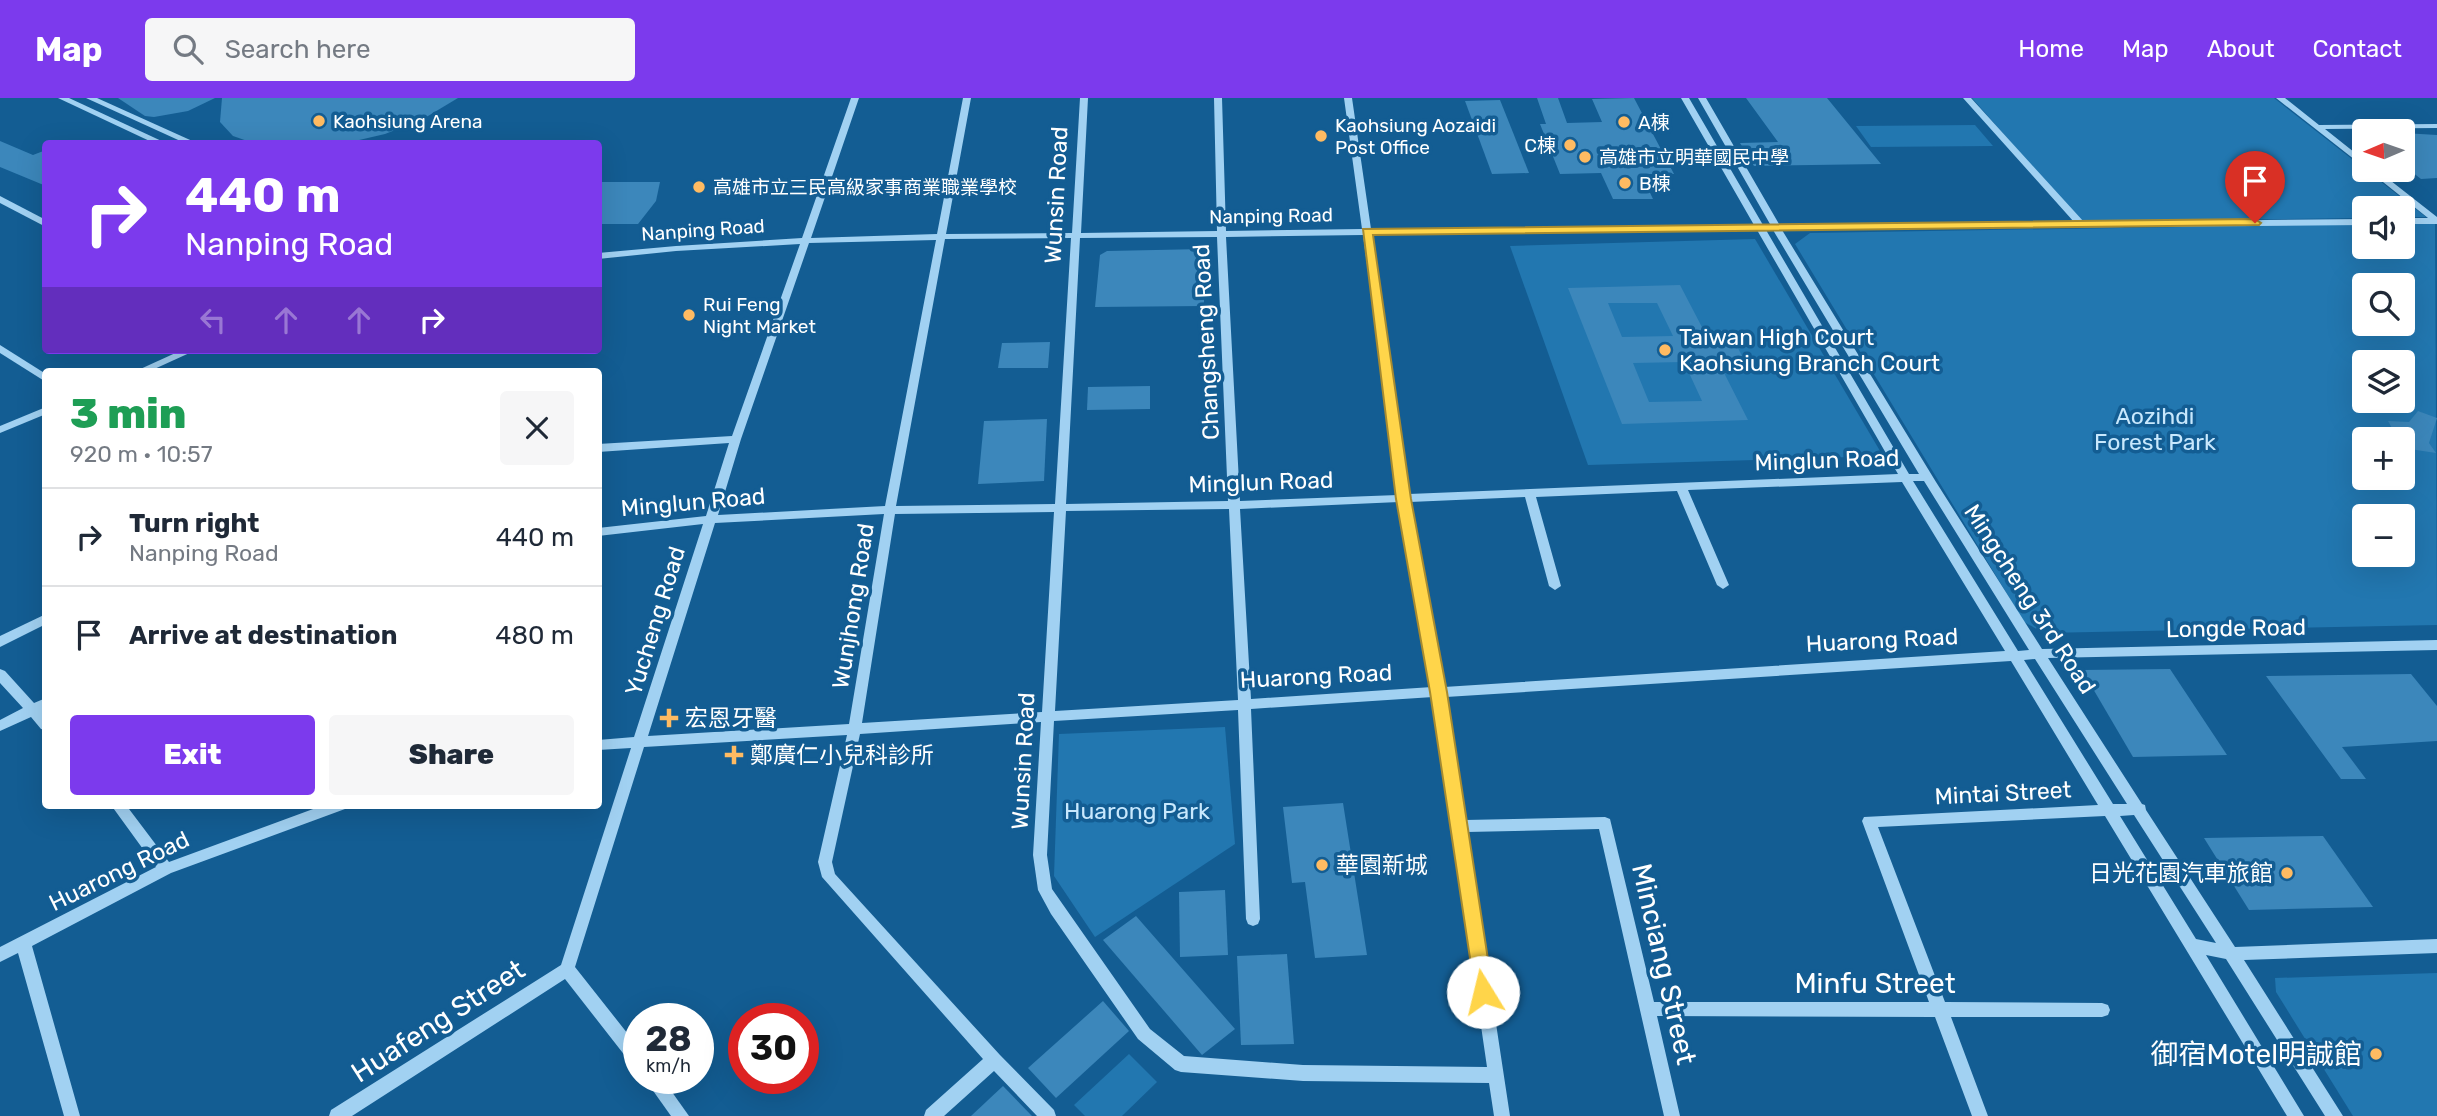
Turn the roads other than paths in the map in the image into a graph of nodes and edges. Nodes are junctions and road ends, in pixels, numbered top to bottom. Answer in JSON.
{"nodes":[{"id":1,"x":62,"y":98,"type":"edge"},
{"id":2,"x":90,"y":98,"type":"edge"},
{"id":3,"x":855,"y":98,"type":"edge"},
{"id":4,"x":967,"y":98,"type":"edge"},
{"id":5,"x":1084,"y":98,"type":"edge"},
{"id":6,"x":1218,"y":98,"type":"edge"},
{"id":7,"x":1348,"y":98,"type":"edge"},
{"id":8,"x":1685,"y":98,"type":"edge"},
{"id":9,"x":1702,"y":98,"type":"edge"},
{"id":10,"x":1967,"y":98,"type":"edge"},
{"id":11,"x":2280,"y":98,"type":"edge"},
{"id":12,"x":2437,"y":126,"type":"edge"},
{"id":13,"x":2317,"y":127,"type":"junction"},
{"id":14,"x":168,"y":130,"type":"junction"},
{"id":15,"x":152,"y":138,"type":"junction"},
{"id":16,"x":156,"y":140,"type":"edge"},
{"id":17,"x":187,"y":140,"type":"edge"},
{"id":18,"x":2352,"y":155,"type":"edge"},
{"id":19,"x":2387,"y":182,"type":"edge"},
{"id":20,"x":0,"y":199,"type":"edge"},
{"id":21,"x":2415,"y":221,"type":"edge"},
{"id":22,"x":2437,"y":221,"type":"edge"},
{"id":23,"x":42,"y":222,"type":"edge"},
{"id":24,"x":2352,"y":222,"type":"edge"},
{"id":25,"x":2081,"y":224,"type":"junction"},
{"id":26,"x":1774,"y":225,"type":"junction"},
{"id":27,"x":1757,"y":226,"type":"junction"},
{"id":28,"x":1367,"y":232,"type":"junction"},
{"id":29,"x":1221,"y":234,"type":"junction"},
{"id":30,"x":1077,"y":236,"type":"junction"},
{"id":31,"x":940,"y":237,"type":"junction"},
{"id":32,"x":804,"y":242,"type":"junction"},
{"id":33,"x":602,"y":256,"type":"edge"},
{"id":34,"x":1781,"y":267,"type":"junction"},
{"id":35,"x":1798,"y":267,"type":"junction"},
{"id":36,"x":0,"y":348,"type":"edge"},
{"id":37,"x":181,"y":354,"type":"edge"},
{"id":38,"x":148,"y":368,"type":"edge"},
{"id":39,"x":42,"y":376,"type":"edge"},
{"id":40,"x":42,"y":412,"type":"edge"},
{"id":41,"x":0,"y":430,"type":"edge"},
{"id":42,"x":736,"y":439,"type":"junction"},
{"id":43,"x":602,"y":448,"type":"edge"},
{"id":44,"x":1905,"y":477,"type":"junction"},
{"id":45,"x":1925,"y":477,"type":"junction"},
{"id":46,"x":1681,"y":487,"type":"junction"},
{"id":47,"x":1529,"y":492,"type":"junction"},
{"id":48,"x":1404,"y":499,"type":"junction"},
{"id":49,"x":1236,"y":505,"type":"junction"},
{"id":50,"x":1060,"y":508,"type":"junction"},
{"id":51,"x":890,"y":510,"type":"junction"},
{"id":52,"x":712,"y":519,"type":"junction"},
{"id":53,"x":602,"y":533,"type":"edge"},
{"id":54,"x":1723,"y":585,"type":"dead end"},
{"id":55,"x":1555,"y":586,"type":"dead end"},
{"id":56,"x":42,"y":620,"type":"edge"},
{"id":57,"x":0,"y":642,"type":"edge"},
{"id":58,"x":2436,"y":647,"type":"edge"},
{"id":59,"x":2036,"y":654,"type":"junction"},
{"id":60,"x":2012,"y":655,"type":"junction"},
{"id":61,"x":0,"y":674,"type":"edge"},
{"id":62,"x":1439,"y":692,"type":"junction"},
{"id":63,"x":1246,"y":703,"type":"junction"},
{"id":64,"x":42,"y":706,"type":"edge"},
{"id":65,"x":32,"y":710,"type":"junction"},
{"id":66,"x":1049,"y":715,"type":"junction"},
{"id":67,"x":42,"y":721,"type":"edge"},
{"id":68,"x":0,"y":726,"type":"edge"},
{"id":69,"x":855,"y":727,"type":"junction"},
{"id":70,"x":642,"y":741,"type":"junction"},
{"id":71,"x":602,"y":745,"type":"edge"},
{"id":72,"x":121,"y":809,"type":"edge"},
{"id":73,"x":329,"y":809,"type":"edge"},
{"id":74,"x":2140,"y":809,"type":"junction"},
{"id":75,"x":2110,"y":810,"type":"junction"},
{"id":76,"x":1869,"y":821,"type":"joint"},
{"id":77,"x":1605,"y":823,"type":"joint"},
{"id":78,"x":1458,"y":826,"type":"junction"},
{"id":79,"x":166,"y":869,"type":"junction"},
{"id":80,"x":1254,"y":919,"type":"dead end"},
{"id":81,"x":23,"y":943,"type":"junction"},
{"id":82,"x":2190,"y":944,"type":"junction"},
{"id":83,"x":2437,"y":946,"type":"edge"},
{"id":84,"x":2232,"y":954,"type":"junction"},
{"id":85,"x":0,"y":955,"type":"edge"},
{"id":86,"x":567,"y":969,"type":"junction"},
{"id":87,"x":1648,"y":1009,"type":"junction"},
{"id":88,"x":1940,"y":1009,"type":"junction"},
{"id":89,"x":2102,"y":1010,"type":"dead end"},
{"id":90,"x":623,"y":1041,"type":"edge"},
{"id":91,"x":994,"y":1060,"type":"junction"},
{"id":92,"x":1495,"y":1074,"type":"junction"},
{"id":93,"x":664,"y":1094,"type":"edge"},
{"id":94,"x":72,"y":1116,"type":"edge"},
{"id":95,"x":337,"y":1116,"type":"edge"},
{"id":96,"x":681,"y":1116,"type":"edge"},
{"id":97,"x":932,"y":1116,"type":"edge"},
{"id":98,"x":1048,"y":1116,"type":"edge"},
{"id":99,"x":1502,"y":1116,"type":"edge"},
{"id":100,"x":1672,"y":1116,"type":"edge"},
{"id":101,"x":1980,"y":1116,"type":"edge"},
{"id":102,"x":2296,"y":1116,"type":"edge"},
{"id":103,"x":2335,"y":1116,"type":"edge"}],
"edges":[{"from":1,"to":15,"type":"street"},
{"from":2,"to":14,"type":"street"},
{"from":3,"to":32,"type":"street","name":"Yucheng Road"},
{"from":4,"to":31,"type":"street","name":"Wunjhong Road"},
{"from":5,"to":30,"type":"street","name":"Wunsin Road"},
{"from":6,"to":29,"type":"street","name":"Changsheng Road"},
{"from":7,"to":28,"type":"street"},
{"from":8,"to":27,"type":"street","name":"Mingcheng 3rd Road"},
{"from":9,"to":26,"type":"street","name":"Mingcheng 3rd Road"},
{"from":10,"to":25,"type":"street"},
{"from":11,"to":13,"type":"street"},
{"from":12,"to":13,"type":"street"},
{"from":13,"to":18,"type":"street"},
{"from":14,"to":15,"type":"street"},
{"from":14,"to":17,"type":"street"},
{"from":15,"to":16,"type":"street"},
{"from":19,"to":22,"type":"street"},
{"from":20,"to":23,"type":"street"},
{"from":21,"to":22,"type":"street"},
{"from":24,"to":25,"type":"street","name":"Nanping Road"},
{"from":25,"to":26,"type":"street","name":"Nanping Road"},
{"from":26,"to":27,"type":"street","name":"Nanping Road"},
{"from":26,"to":35,"type":"street","name":"Mingcheng 3rd Road"},
{"from":27,"to":28,"type":"street","name":"Nanping Road"},
{"from":27,"to":34,"type":"street","name":"Mingcheng 3rd Road"},
{"from":28,"to":29,"type":"street","name":"Nanping Road"},
{"from":28,"to":48,"type":"street"},
{"from":29,"to":30,"type":"street","name":"Nanping Road"},
{"from":29,"to":49,"type":"street","name":"Changsheng Road"},
{"from":30,"to":31,"type":"street","name":"Nanping Road"},
{"from":30,"to":50,"type":"street","name":"Wunsin Road"},
{"from":31,"to":32,"type":"street","name":"Nanping Road"},
{"from":31,"to":51,"type":"street","name":"Wunjhong Road"},
{"from":32,"to":33,"type":"street","name":"Nanping Road"},
{"from":32,"to":42,"type":"street","name":"Yucheng Road"},
{"from":34,"to":35,"type":"street"},
{"from":34,"to":44,"type":"street","name":"Mingcheng 3rd Road"},
{"from":35,"to":45,"type":"street","name":"Mingcheng 3rd Road"},
{"from":36,"to":39,"type":"street"},
{"from":37,"to":38,"type":"street"},
{"from":40,"to":41,"type":"street"},
{"from":42,"to":43,"type":"street"},
{"from":42,"to":52,"type":"street","name":"Yucheng Road"},
{"from":44,"to":45,"type":"street","name":"Minglun Road"},
{"from":44,"to":46,"type":"street","name":"Minglun Road"},
{"from":44,"to":60,"type":"street","name":"Mingcheng 3rd Road"},
{"from":45,"to":59,"type":"street","name":"Mingcheng 3rd Road"},
{"from":46,"to":47,"type":"street","name":"Minglun Road"},
{"from":46,"to":54,"type":"street"},
{"from":47,"to":48,"type":"street","name":"Minglun Road"},
{"from":47,"to":55,"type":"street"},
{"from":48,"to":49,"type":"street","name":"Minglun Road"},
{"from":48,"to":62,"type":"street"},
{"from":49,"to":50,"type":"street","name":"Minglun Road"},
{"from":49,"to":63,"type":"street","name":"Changsheng Road"},
{"from":50,"to":51,"type":"street","name":"Minglun Road"},
{"from":50,"to":66,"type":"street","name":"Wunsin Road"},
{"from":51,"to":52,"type":"street","name":"Minglun Road"},
{"from":51,"to":69,"type":"street","name":"Wunjhong Road"},
{"from":52,"to":53,"type":"street","name":"Minglun Road"},
{"from":52,"to":70,"type":"street","name":"Yucheng Road"},
{"from":56,"to":57,"type":"street"},
{"from":58,"to":59,"type":"street","name":"Longde Road"},
{"from":59,"to":60,"type":"street","name":"Huarong Road"},
{"from":59,"to":74,"type":"street","name":"Mingcheng 3rd Road"},
{"from":60,"to":62,"type":"street","name":"Huarong Road"},
{"from":60,"to":75,"type":"street","name":"Mingcheng 3rd Road"},
{"from":61,"to":65,"type":"street"},
{"from":62,"to":63,"type":"street","name":"Huarong Road"},
{"from":62,"to":78,"type":"street"},
{"from":63,"to":66,"type":"street","name":"Huarong Road"},
{"from":63,"to":80,"type":"street","name":"Changsheng Road"},
{"from":64,"to":65,"type":"street"},
{"from":65,"to":67,"type":"street"},
{"from":65,"to":68,"type":"street"},
{"from":66,"to":69,"type":"street","name":"Huarong Road"},
{"from":66,"to":92,"type":"street","name":"Wunsin Road"},
{"from":69,"to":70,"type":"street","name":"Huarong Road"},
{"from":69,"to":91,"type":"street","name":"Wunjhong Road"},
{"from":70,"to":71,"type":"street","name":"Huarong Road"},
{"from":70,"to":86,"type":"street","name":"Yucheng Road"},
{"from":72,"to":79,"type":"street"},
{"from":73,"to":79,"type":"street","name":"Huarong Road"},
{"from":74,"to":75,"type":"street","name":"Mintai Street"},
{"from":74,"to":84,"type":"street","name":"Mingcheng 3rd Road"},
{"from":75,"to":76,"type":"street","name":"Mintai Street"},
{"from":75,"to":82,"type":"street","name":"Mingcheng 3rd Road"},
{"from":76,"to":88,"type":"street"},
{"from":77,"to":78,"type":"street"},
{"from":77,"to":87,"type":"street","name":"Minciang Street"},
{"from":78,"to":92,"type":"street"},
{"from":79,"to":81,"type":"street","name":"Huarong Road"},
{"from":81,"to":85,"type":"street","name":"Huarong Road"},
{"from":81,"to":94,"type":"street"},
{"from":82,"to":84,"type":"street"},
{"from":82,"to":102,"type":"street","name":"Mingcheng 3rd Road"},
{"from":83,"to":84,"type":"street"},
{"from":84,"to":103,"type":"street","name":"Mingcheng 3rd Road"},
{"from":86,"to":90,"type":"street"},
{"from":86,"to":95,"type":"street","name":"Huafeng Street"},
{"from":87,"to":88,"type":"street","name":"Minfu Street"},
{"from":87,"to":100,"type":"street","name":"Minciang Street"},
{"from":88,"to":89,"type":"street","name":"Minfu Street"},
{"from":88,"to":101,"type":"street"},
{"from":91,"to":97,"type":"street"},
{"from":91,"to":98,"type":"street"},
{"from":92,"to":99,"type":"street"},
{"from":93,"to":96,"type":"street"}]}
